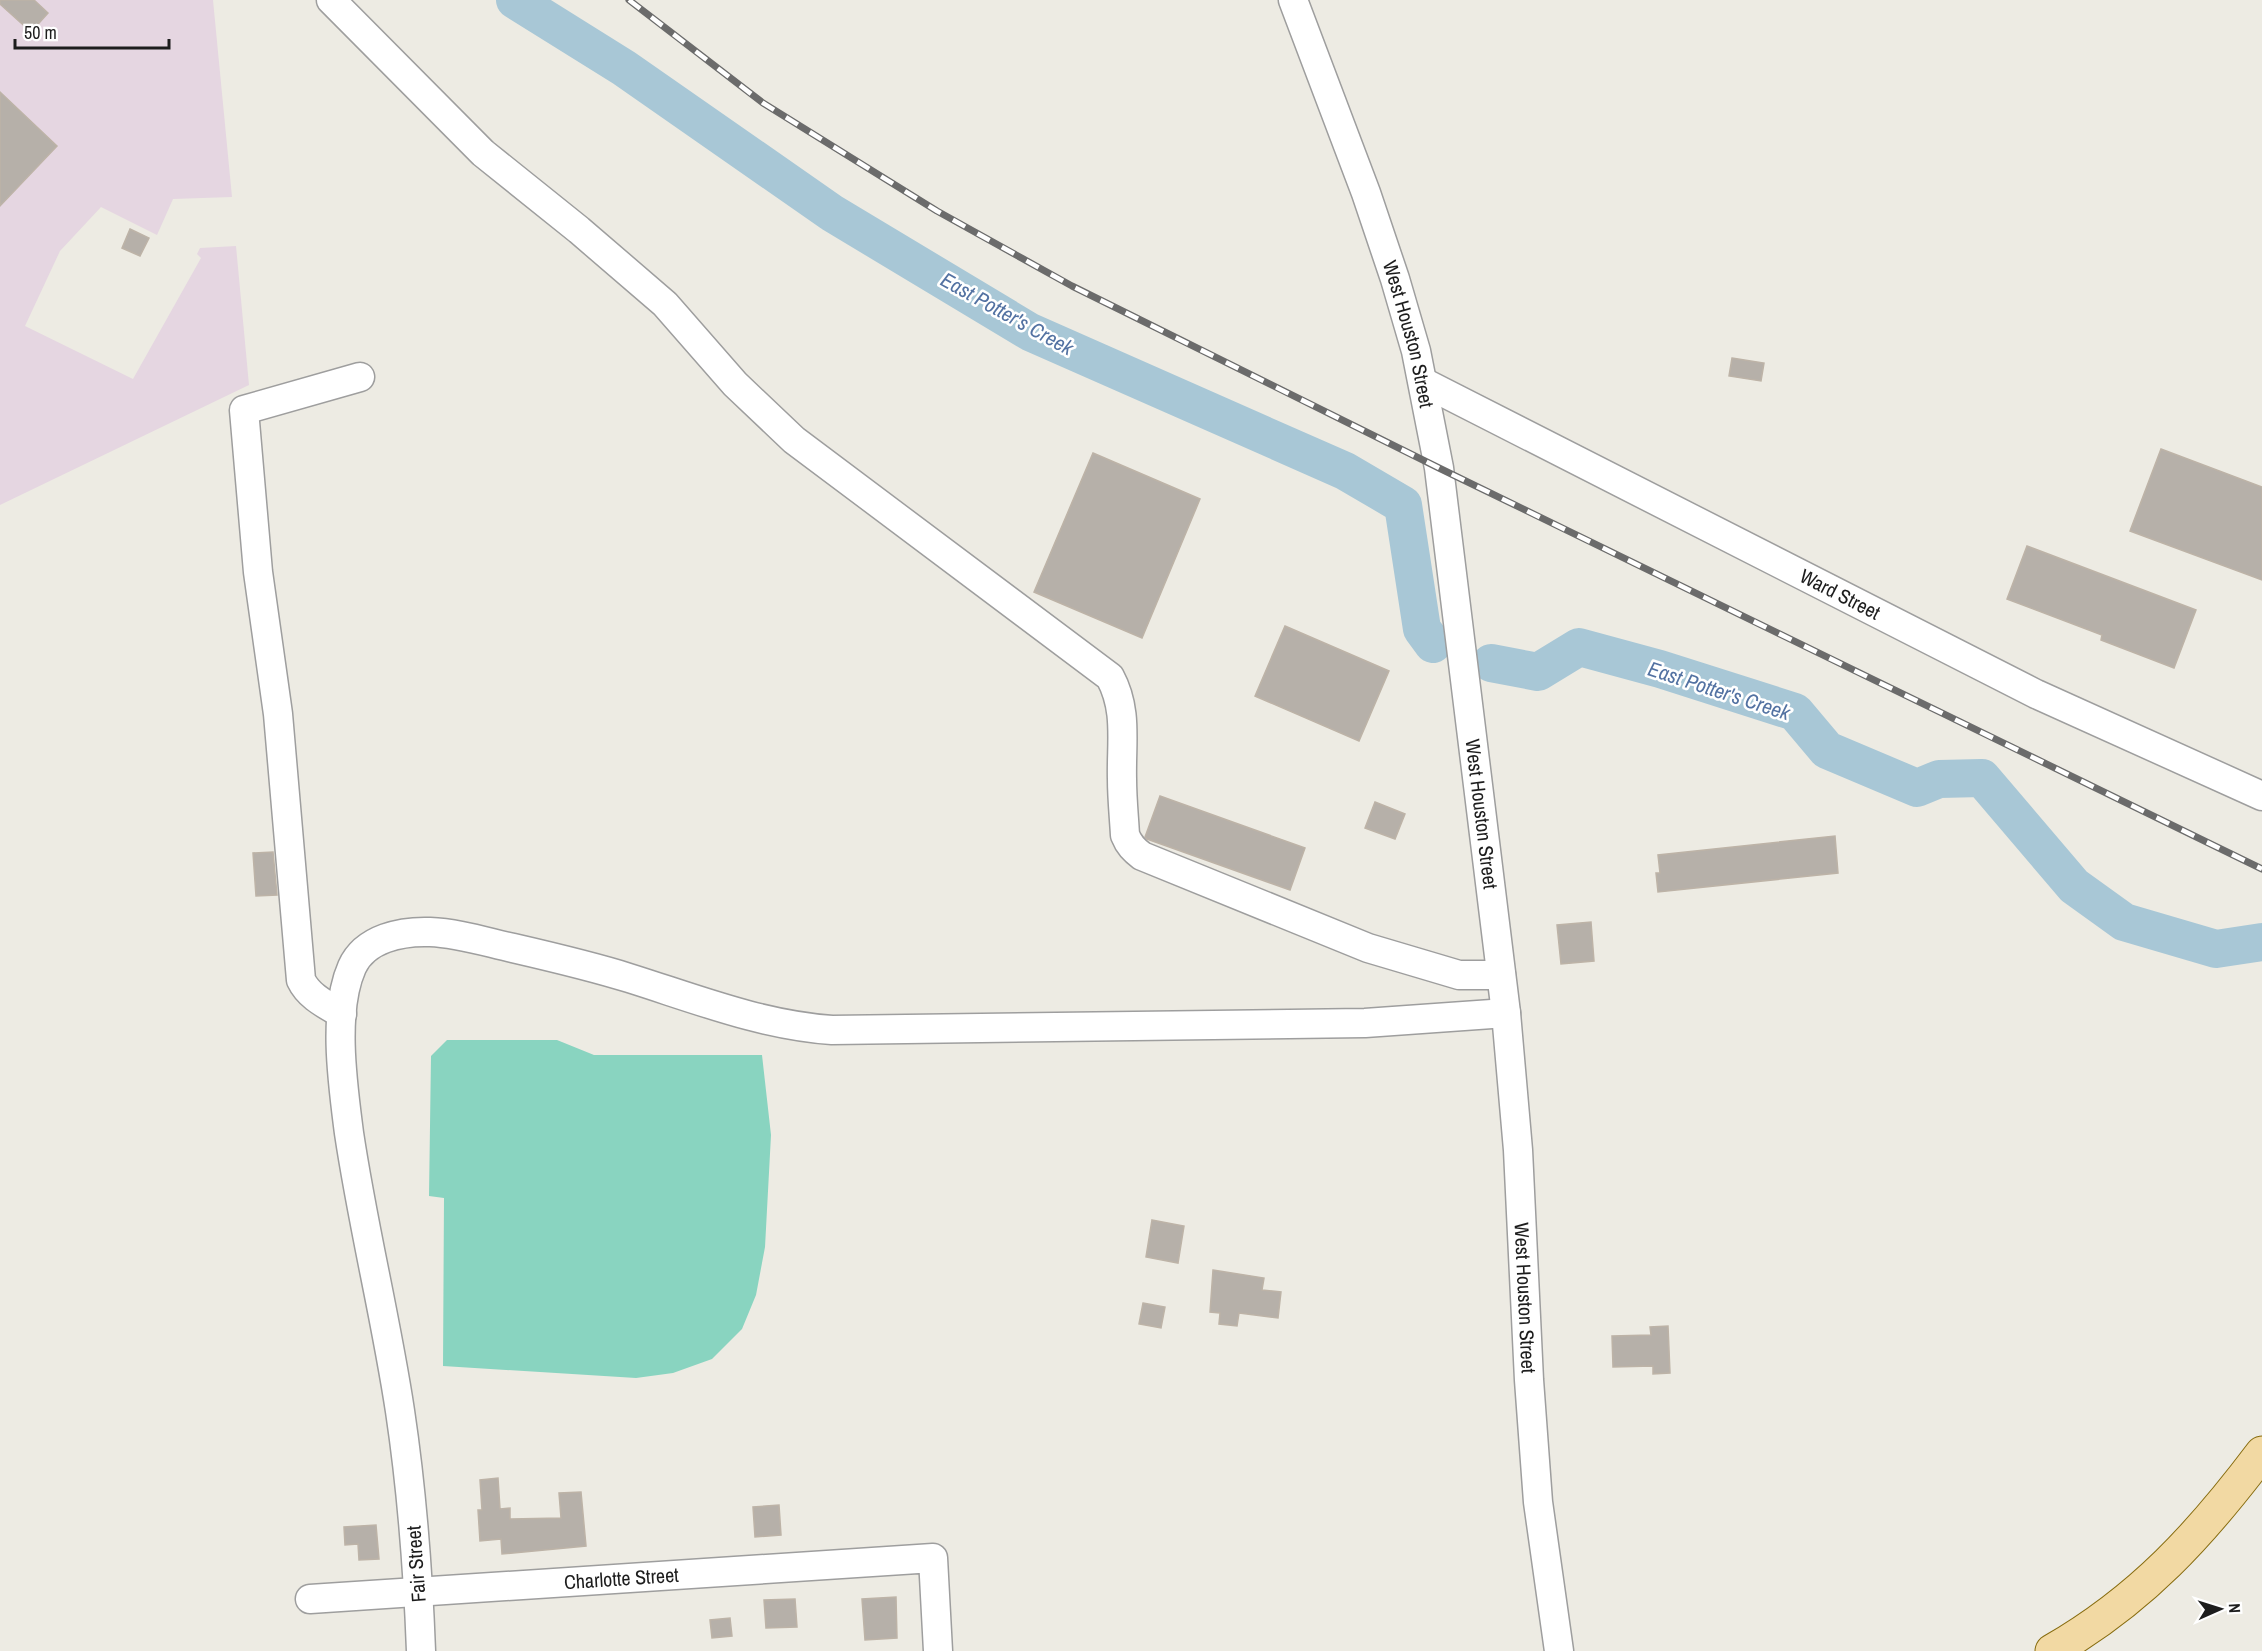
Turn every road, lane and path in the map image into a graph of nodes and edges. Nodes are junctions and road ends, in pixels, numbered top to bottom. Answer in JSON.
{"nodes":[{"id":1,"x":331,"y":0,"type":"edge"},
{"id":2,"x":1293,"y":0,"type":"edge"},
{"id":3,"x":360,"y":377,"type":"dead end"},
{"id":4,"x":1423,"y":382,"type":"junction"},
{"id":5,"x":2262,"y":796,"type":"edge"},
{"id":6,"x":1501,"y":975,"type":"junction"},
{"id":7,"x":1506,"y":1013,"type":"junction"},
{"id":8,"x":342,"y":1014,"type":"junction"},
{"id":9,"x":2262,"y":1453,"type":"edge"},
{"id":10,"x":419,"y":1593,"type":"junction"},
{"id":11,"x":310,"y":1599,"type":"dead end"},
{"id":12,"x":421,"y":1651,"type":"edge"},
{"id":13,"x":938,"y":1651,"type":"edge"},
{"id":14,"x":1559,"y":1651,"type":"edge"},
{"id":15,"x":2052,"y":1651,"type":"edge"}],
"edges":[{"from":1,"to":6,"type":"street"},
{"from":2,"to":4,"type":"street","name":"West Houston Street"},
{"from":3,"to":8,"type":"street"},
{"from":4,"to":5,"type":"street","name":"Ward Street"},
{"from":4,"to":6,"type":"street","name":"West Houston Street"},
{"from":6,"to":7,"type":"street","name":"West Houston Street"},
{"from":7,"to":8,"type":"street","name":"Fair Street"},
{"from":7,"to":14,"type":"street","name":"West Houston Street"},
{"from":8,"to":10,"type":"street","name":"Fair Street"},
{"from":9,"to":15,"type":"main road"},
{"from":10,"to":11,"type":"street","name":"Charlotte Street"},
{"from":10,"to":12,"type":"street","name":"Fair Street"},
{"from":10,"to":13,"type":"street","name":"Charlotte Street"}]}
